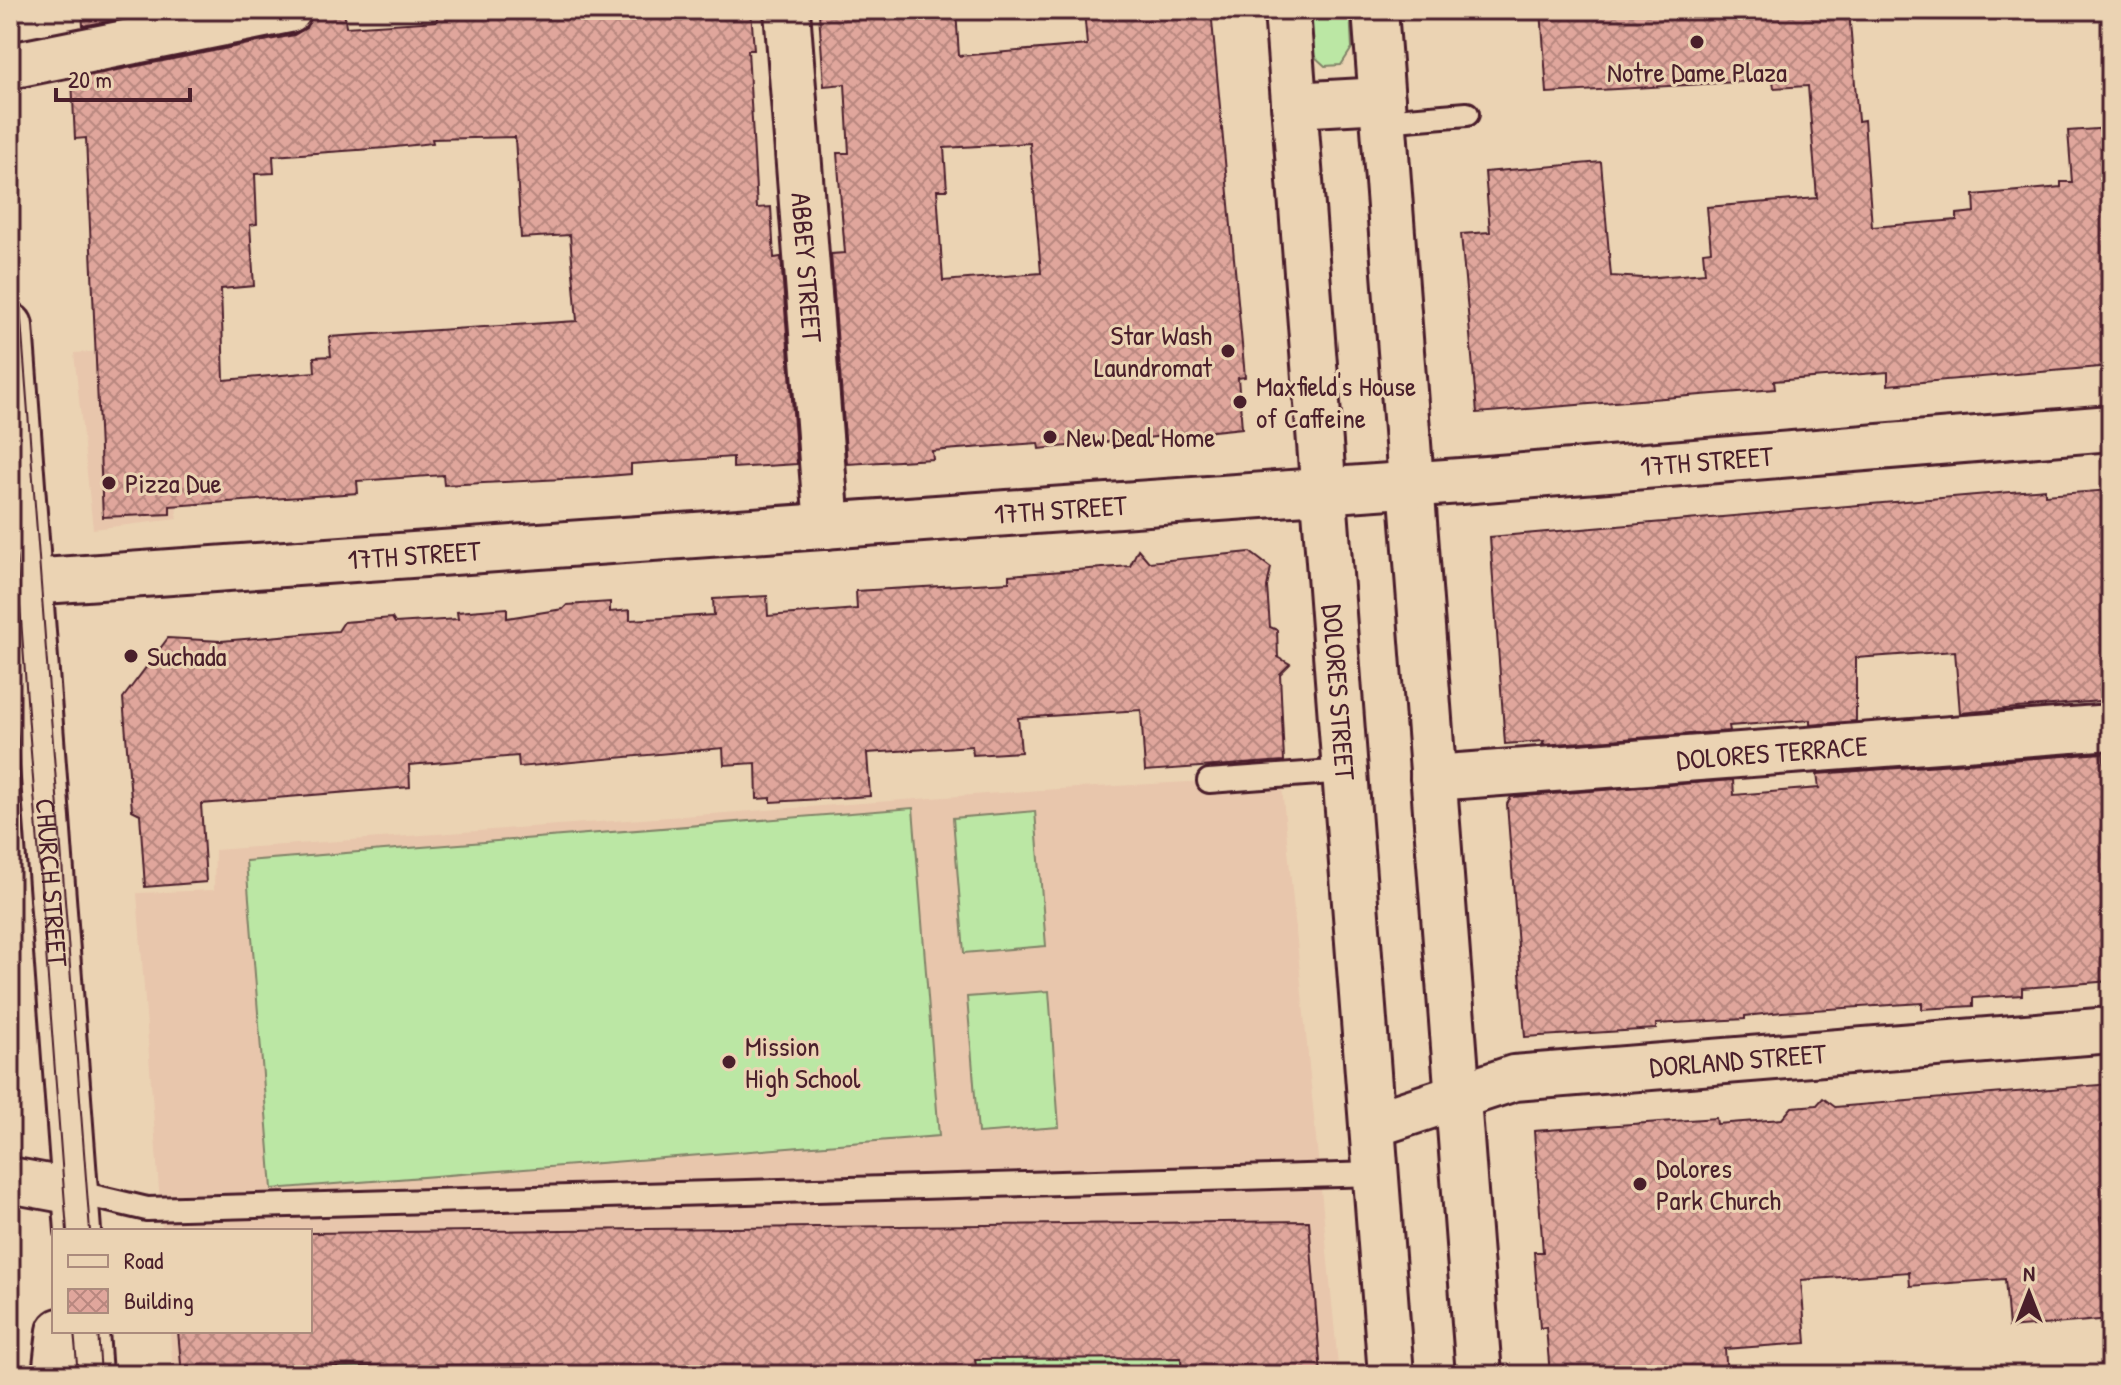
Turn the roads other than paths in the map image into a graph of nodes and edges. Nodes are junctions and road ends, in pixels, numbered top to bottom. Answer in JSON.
{"nodes":[{"id":1,"x":289,"y":10,"type":"edge"},
{"id":2,"x":787,"y":10,"type":"edge"},
{"id":3,"x":1287,"y":10,"type":"edge"},
{"id":4,"x":1375,"y":10,"type":"edge"},
{"id":5,"x":10,"y":66,"type":"edge"},
{"id":6,"x":1294,"y":105,"type":"junction"},
{"id":7,"x":1382,"y":111,"type":"junction"},
{"id":8,"x":1467,"y":114,"type":"dead end"},
{"id":9,"x":10,"y":326,"type":"edge"},
{"id":10,"x":2111,"y":428,"type":"edge"},
{"id":11,"x":1411,"y":485,"type":"junction"},
{"id":12,"x":1324,"y":491,"type":"junction"},
{"id":13,"x":827,"y":526,"type":"junction"},
{"id":14,"x":20,"y":583,"type":"edge"},
{"id":15,"x":2111,"y":727,"type":"edge"},
{"id":16,"x":1346,"y":771,"type":"junction"},
{"id":17,"x":1433,"y":778,"type":"junction"},
{"id":18,"x":1209,"y":781,"type":"dead end"},
{"id":19,"x":2111,"y":1030,"type":"edge"},
{"id":20,"x":1458,"y":1096,"type":"junction"},
{"id":21,"x":1372,"y":1125,"type":"junction"},
{"id":22,"x":1376,"y":1174,"type":"junction"},
{"id":23,"x":10,"y":1180,"type":"edge"},
{"id":24,"x":75,"y":1214,"type":"edge"},
{"id":25,"x":60,"y":1333,"type":"edge"},
{"id":26,"x":86,"y":1333,"type":"edge"},
{"id":27,"x":55,"y":1375,"type":"edge"},
{"id":28,"x":89,"y":1375,"type":"edge"},
{"id":29,"x":1391,"y":1375,"type":"edge"},
{"id":30,"x":1479,"y":1375,"type":"edge"}],
"edges":[{"from":1,"to":5,"type":"street"},
{"from":2,"to":13,"type":"street","name":"ABBEY STREET"},
{"from":3,"to":6,"type":"street","name":"DOLORES STREET"},
{"from":4,"to":7,"type":"street"},
{"from":6,"to":7,"type":"street"},
{"from":6,"to":12,"type":"street","name":"DOLORES STREET"},
{"from":7,"to":8,"type":"lane"},
{"from":7,"to":11,"type":"street"},
{"from":9,"to":14,"type":"street","name":"CHURCH STREET"},
{"from":10,"to":11,"type":"street","name":"17TH STREET"},
{"from":11,"to":12,"type":"street","name":"17TH STREET"},
{"from":11,"to":17,"type":"street"},
{"from":12,"to":13,"type":"street","name":"17TH STREET"},
{"from":12,"to":16,"type":"street","name":"DOLORES STREET"},
{"from":13,"to":14,"type":"street","name":"17TH STREET"},
{"from":14,"to":24,"type":"street","name":"CHURCH STREET"},
{"from":15,"to":17,"type":"street","name":"DOLORES TERRACE"},
{"from":16,"to":18,"type":"lane"},
{"from":16,"to":21,"type":"street","name":"DOLORES STREET"},
{"from":17,"to":20,"type":"street"},
{"from":19,"to":20,"type":"street","name":"DORLAND STREET"},
{"from":20,"to":21,"type":"street","name":"DORLAND STREET"},
{"from":20,"to":30,"type":"street"},
{"from":21,"to":22,"type":"street","name":"DOLORES STREET"},
{"from":22,"to":24,"type":"lane"},
{"from":22,"to":29,"type":"street","name":"DOLORES STREET"},
{"from":23,"to":24,"type":"street"},
{"from":25,"to":27,"type":"street"},
{"from":26,"to":28,"type":"street"}]}
